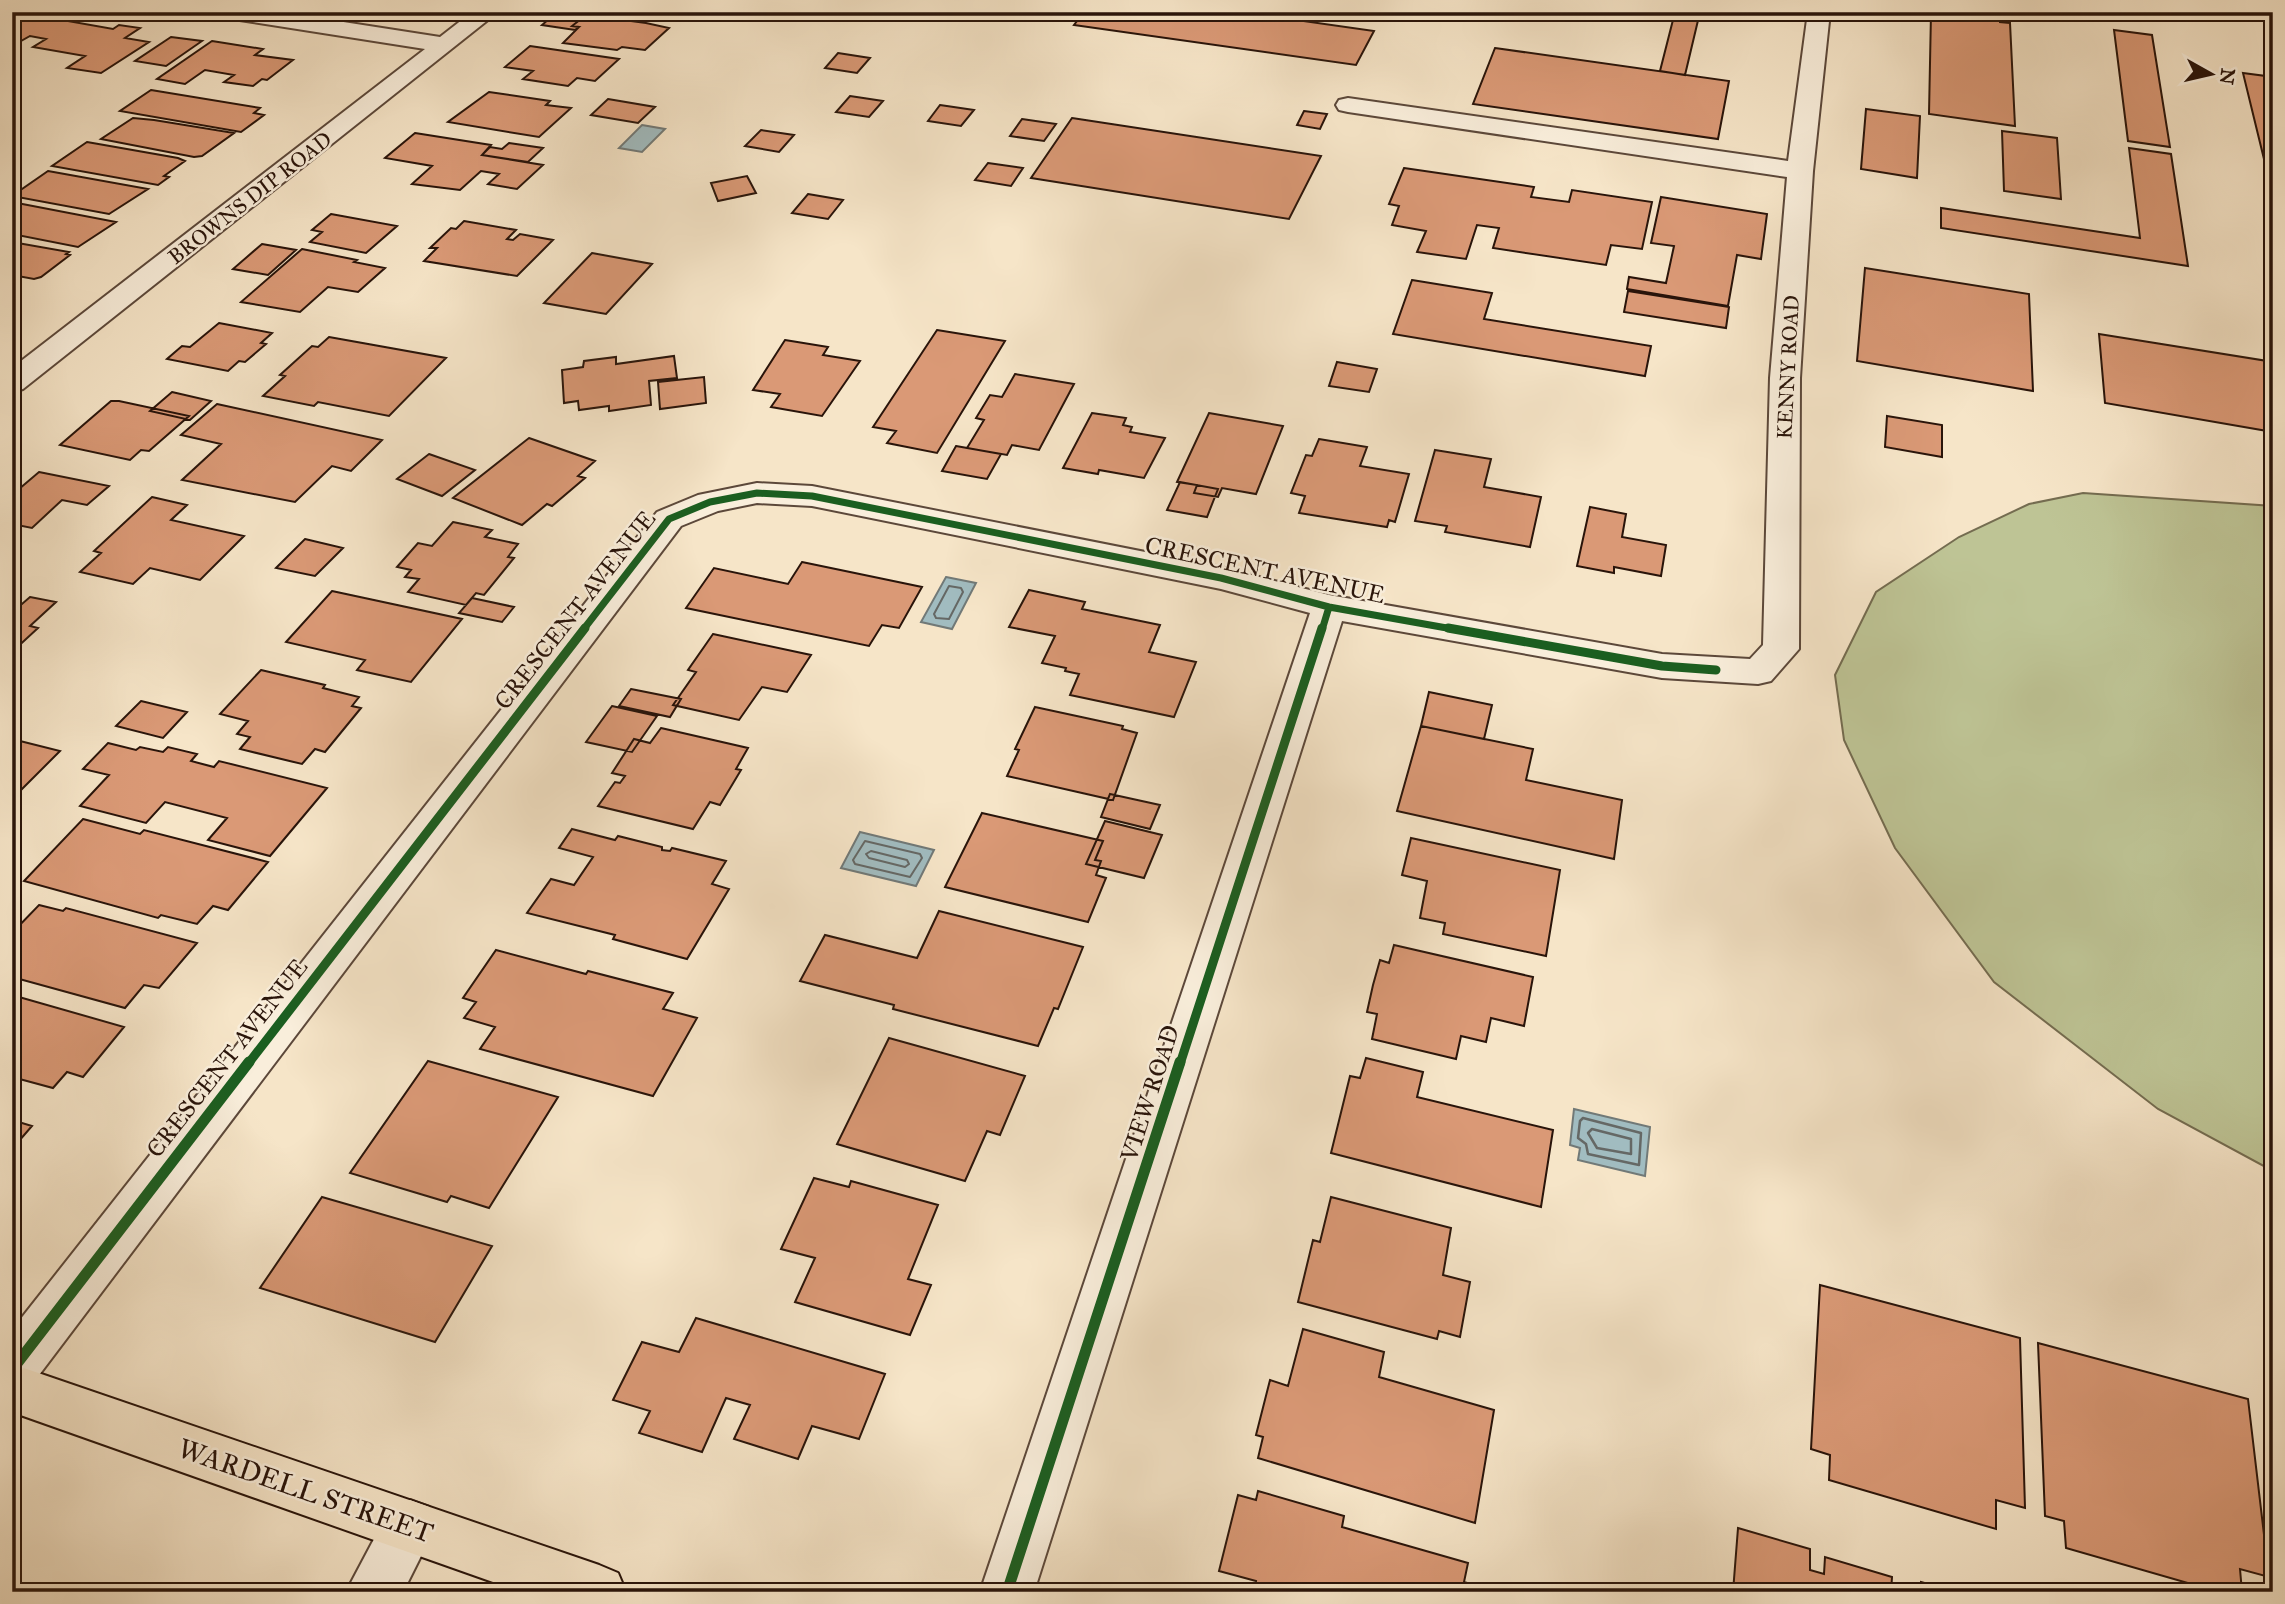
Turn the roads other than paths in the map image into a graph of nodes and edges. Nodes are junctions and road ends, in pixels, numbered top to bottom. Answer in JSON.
{"nodes":[{"id":1,"x":233,"y":12,"type":"edge"},
{"id":2,"x":487,"y":12,"type":"edge"},
{"id":3,"x":1819,"y":12,"type":"edge"},
{"id":4,"x":445,"y":45,"type":"junction"},
{"id":5,"x":1348,"y":105,"type":"dead end"},
{"id":6,"x":1800,"y":171,"type":"junction"},
{"id":7,"x":12,"y":383,"type":"edge"},
{"id":8,"x":1329,"y":607,"type":"junction"},
{"id":9,"x":1716,"y":670,"type":"joint"},
{"id":10,"x":12,"y":1370,"type":"edge"},
{"id":11,"x":12,"y":1388,"type":"edge"},
{"id":12,"x":410,"y":1526,"type":"junction"},
{"id":13,"x":373,"y":1592,"type":"edge"},
{"id":14,"x":599,"y":1592,"type":"edge"},
{"id":15,"x":1007,"y":1592,"type":"edge"}],
"edges":[{"from":1,"to":4,"type":"street"},
{"from":2,"to":4,"type":"street","name":"BROWNS DIP ROAD"},
{"from":3,"to":6,"type":"street","name":"KENNY ROAD"},
{"from":4,"to":7,"type":"street","name":"BROWNS DIP ROAD"},
{"from":5,"to":6,"type":"street"},
{"from":6,"to":9,"type":"street","name":"KENNY ROAD"},
{"from":8,"to":9,"type":"street","name":"CRESCENT AVENUE"},
{"from":8,"to":10,"type":"street","name":"CRESCENT AVENUE"},
{"from":8,"to":15,"type":"street","name":"VIEW ROAD"},
{"from":11,"to":12,"type":"highway","name":"WARDELL STREET"},
{"from":12,"to":13,"type":"street"},
{"from":12,"to":14,"type":"highway","name":"WARDELL STREET"}]}
